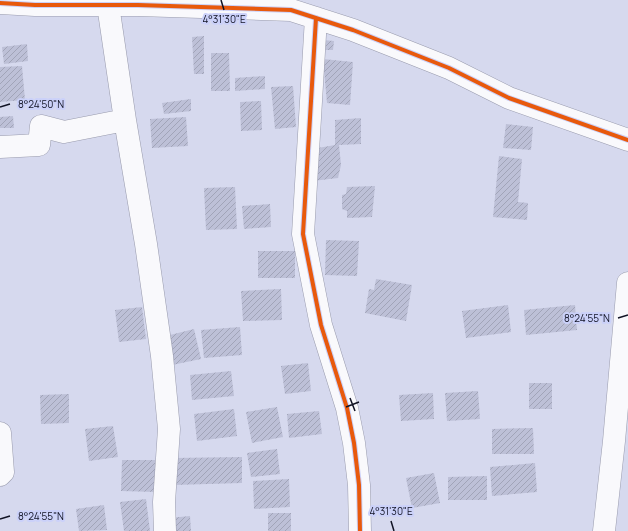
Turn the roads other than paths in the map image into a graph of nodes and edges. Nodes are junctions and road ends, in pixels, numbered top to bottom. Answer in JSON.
{"nodes":[{"id":1,"x":41,"y":2,"type":"edge"},
{"id":2,"x":0,"y":3,"type":"edge"},
{"id":3,"x":108,"y":5,"type":"junction"},
{"id":4,"x":316,"y":18,"type":"junction"},
{"id":5,"x":125,"y":120,"type":"junction"},
{"id":6,"x":628,"y":140,"type":"edge"},
{"id":7,"x":0,"y":147,"type":"edge"},
{"id":8,"x":628,"y":283,"type":"edge"},
{"id":9,"x":0,"y":433,"type":"edge"},
{"id":10,"x":621,"y":443,"type":"edge"},
{"id":11,"x":0,"y":475,"type":"edge"},
{"id":12,"x":165,"y":531,"type":"edge"},
{"id":13,"x":360,"y":531,"type":"edge"},
{"id":14,"x":604,"y":531,"type":"edge"}],
"edges":[{"from":1,"to":2,"type":"street"},
{"from":1,"to":3,"type":"street"},
{"from":3,"to":4,"type":"street"},
{"from":3,"to":5,"type":"street"},
{"from":4,"to":6,"type":"street"},
{"from":4,"to":13,"type":"street"},
{"from":5,"to":7,"type":"street"},
{"from":5,"to":12,"type":"street"},
{"from":8,"to":10,"type":"street"},
{"from":9,"to":11,"type":"street"},
{"from":10,"to":14,"type":"street"}]}
